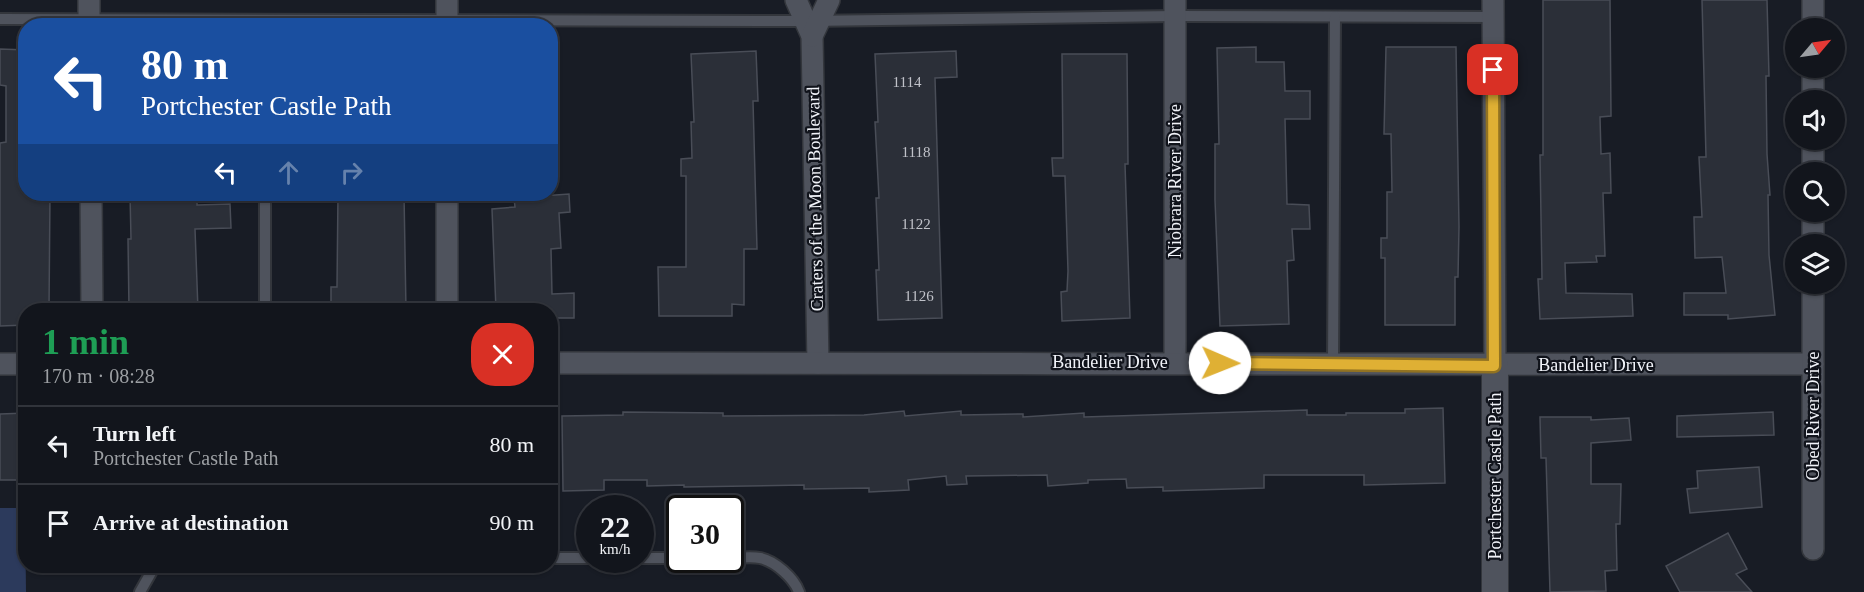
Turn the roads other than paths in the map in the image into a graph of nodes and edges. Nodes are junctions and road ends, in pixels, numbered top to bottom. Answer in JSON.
{"nodes":[{"id":1,"x":796,"y":0,"type":"edge"},
{"id":2,"x":829,"y":0,"type":"edge"},
{"id":3,"x":1813,"y":0,"type":"edge"},
{"id":4,"x":1175,"y":8,"type":"edge"},
{"id":5,"x":1493,"y":8,"type":"edge"},
{"id":6,"x":89,"y":15,"type":"edge"},
{"id":7,"x":447,"y":15,"type":"edge"},
{"id":8,"x":1335,"y":16,"type":"junction"},
{"id":9,"x":18,"y":18,"type":"edge"},
{"id":10,"x":22,"y":18,"type":"edge"},
{"id":11,"x":165,"y":18,"type":"edge"},
{"id":12,"x":369,"y":18,"type":"edge"},
{"id":13,"x":556,"y":18,"type":"edge"},
{"id":14,"x":558,"y":18,"type":"edge"},
{"id":15,"x":1813,"y":18,"type":"edge"},
{"id":16,"x":0,"y":19,"type":"edge"},
{"id":17,"x":812,"y":25,"type":"junction"},
{"id":18,"x":91,"y":201,"type":"edge"},
{"id":19,"x":265,"y":201,"type":"edge"},
{"id":20,"x":447,"y":201,"type":"edge"},
{"id":21,"x":1813,"y":294,"type":"edge"},
{"id":22,"x":92,"y":303,"type":"edge"},
{"id":23,"x":265,"y":303,"type":"edge"},
{"id":24,"x":447,"y":303,"type":"edge"},
{"id":25,"x":1175,"y":362,"type":"junction"},
{"id":26,"x":558,"y":363,"type":"edge"},
{"id":27,"x":818,"y":363,"type":"junction"},
{"id":28,"x":0,"y":364,"type":"edge"},
{"id":29,"x":18,"y":364,"type":"edge"},
{"id":30,"x":1333,"y":364,"type":"junction"},
{"id":31,"x":1813,"y":364,"type":"junction"},
{"id":32,"x":1494,"y":366,"type":"junction"},
{"id":33,"x":1813,"y":549,"type":"dead end"},
{"id":34,"x":558,"y":558,"type":"edge"},
{"id":35,"x":576,"y":558,"type":"edge"},
{"id":36,"x":744,"y":558,"type":"edge"},
{"id":37,"x":151,"y":573,"type":"edge"},
{"id":38,"x":140,"y":592,"type":"edge"},
{"id":39,"x":800,"y":592,"type":"edge"},
{"id":40,"x":1495,"y":592,"type":"edge"}],
"edges":[{"from":1,"to":17,"type":"street","name":"Craters of the Moon Boulevard"},
{"from":2,"to":17,"type":"street","name":"Craters of the Moon Boulevard"},
{"from":3,"to":15,"type":"street"},
{"from":4,"to":8,"type":"lane"},
{"from":4,"to":17,"type":"lane"},
{"from":4,"to":25,"type":"street","name":"Niobrara River Drive"},
{"from":5,"to":8,"type":"lane"},
{"from":5,"to":32,"type":"street","name":"Portchester Castle Path"},
{"from":6,"to":10,"type":"lane"},
{"from":6,"to":11,"type":"lane"},
{"from":7,"to":12,"type":"lane"},
{"from":7,"to":13,"type":"lane"},
{"from":8,"to":30,"type":"lane"},
{"from":9,"to":16,"type":"lane"},
{"from":14,"to":17,"type":"lane"},
{"from":17,"to":27,"type":"street","name":"Craters of the Moon Boulevard"},
{"from":18,"to":22,"type":"street"},
{"from":19,"to":23,"type":"lane"},
{"from":20,"to":24,"type":"street"},
{"from":21,"to":31,"type":"street","name":"Obed River Drive"},
{"from":25,"to":27,"type":"street","name":"Bandelier Drive"},
{"from":25,"to":30,"type":"street","name":"Bandelier Drive"},
{"from":26,"to":27,"type":"street","name":"Bandelier Drive"},
{"from":28,"to":29,"type":"street"},
{"from":30,"to":32,"type":"street","name":"Bandelier Drive"},
{"from":31,"to":32,"type":"street","name":"Bandelier Drive"},
{"from":31,"to":33,"type":"street","name":"Obed River Drive"},
{"from":32,"to":40,"type":"street","name":"Portchester Castle Path"},
{"from":34,"to":35,"type":"lane"},
{"from":36,"to":39,"type":"lane"},
{"from":37,"to":38,"type":"lane"}]}
